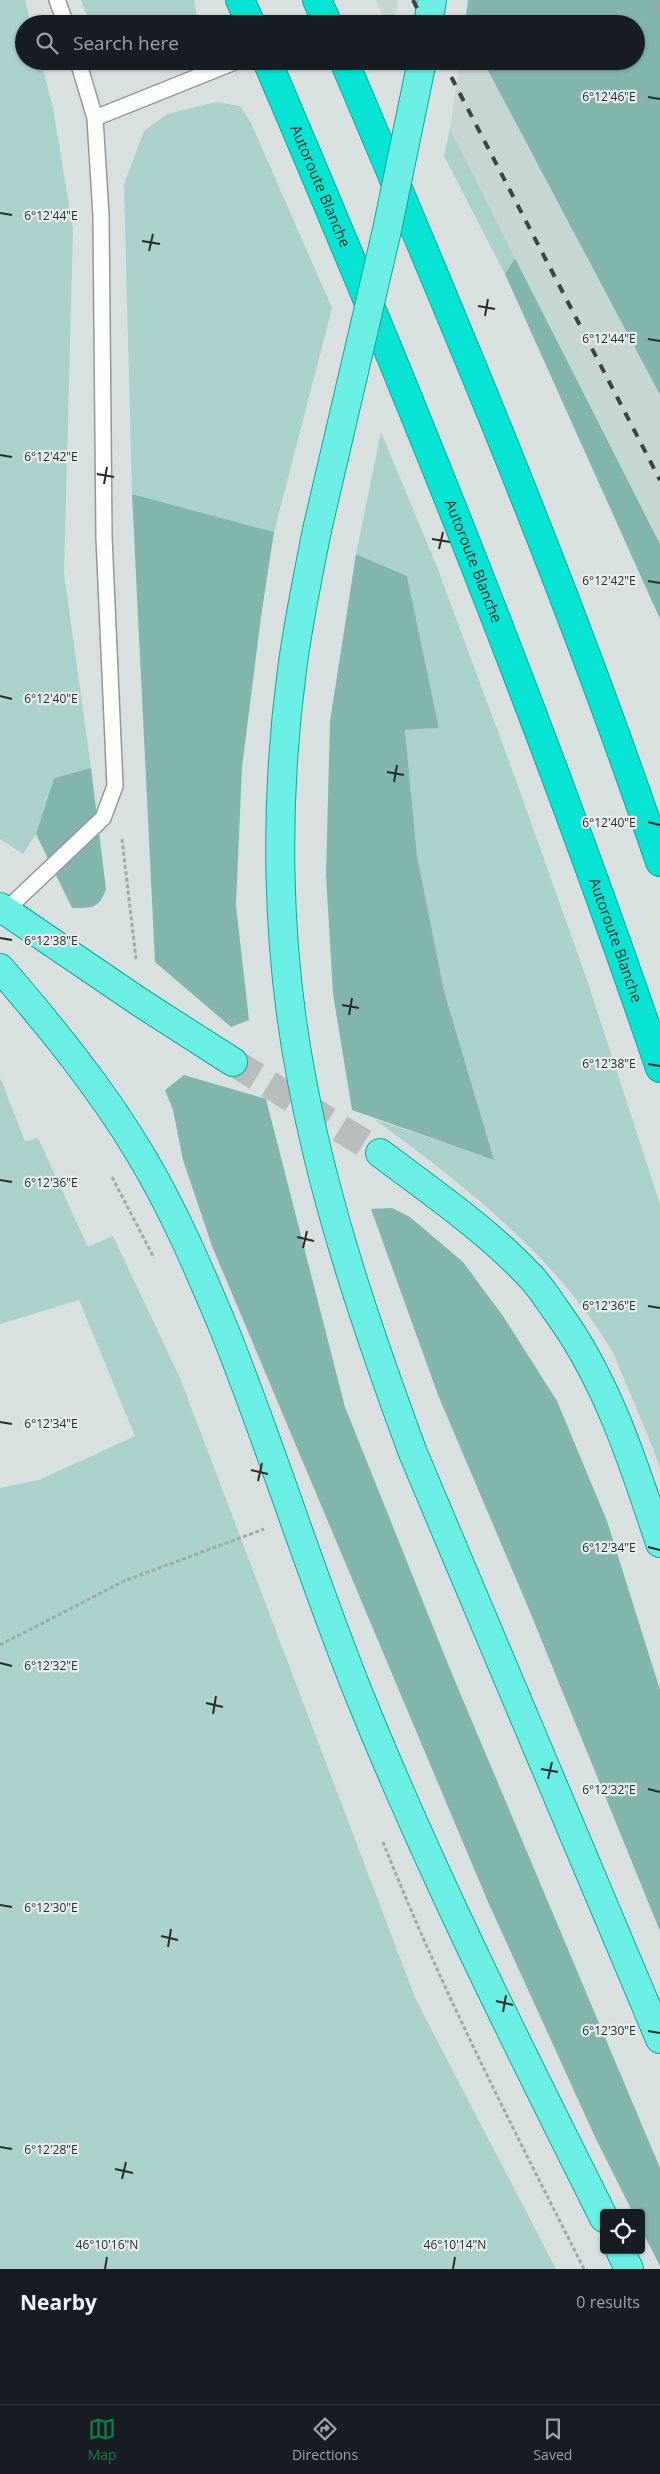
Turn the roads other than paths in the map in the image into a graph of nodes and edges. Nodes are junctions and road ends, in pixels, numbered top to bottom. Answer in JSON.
{"nodes":[{"id":1,"x":57,"y":0,"type":"edge"},
{"id":2,"x":240,"y":0,"type":"edge"},
{"id":3,"x":317,"y":0,"type":"edge"},
{"id":4,"x":432,"y":0,"type":"edge"},
{"id":5,"x":63,"y":15,"type":"edge"},
{"id":6,"x":246,"y":15,"type":"edge"},
{"id":7,"x":324,"y":15,"type":"edge"},
{"id":8,"x":430,"y":15,"type":"edge"},
{"id":9,"x":81,"y":70,"type":"edge"},
{"id":10,"x":215,"y":70,"type":"edge"},
{"id":11,"x":271,"y":70,"type":"edge"},
{"id":12,"x":348,"y":70,"type":"edge"},
{"id":13,"x":420,"y":70,"type":"edge"},
{"id":14,"x":96,"y":118,"type":"junction"},
{"id":15,"x":660,"y":862,"type":"edge"},
{"id":16,"x":3,"y":908,"type":"edge"},
{"id":17,"x":0,"y":968,"type":"edge"},
{"id":18,"x":233,"y":1062,"type":"tunnel mouth"},
{"id":19,"x":660,"y":1068,"type":"edge"},
{"id":20,"x":380,"y":1153,"type":"tunnel mouth"},
{"id":21,"x":660,"y":1543,"type":"edge"},
{"id":22,"x":660,"y":2039,"type":"edge"},
{"id":23,"x":600,"y":2210,"type":"edge"},
{"id":24,"x":622,"y":2254,"type":"edge"},
{"id":25,"x":629,"y":2269,"type":"edge"}],
"edges":[{"from":1,"to":5,"type":"lane"},
{"from":2,"to":6,"type":"highway"},
{"from":3,"to":7,"type":"highway"},
{"from":4,"to":8,"type":"main road"},
{"from":9,"to":14,"type":"lane"},
{"from":10,"to":14,"type":"lane"},
{"from":11,"to":19,"type":"highway","name":"Autoroute Blanche"},
{"from":12,"to":15,"type":"highway"},
{"from":13,"to":22,"type":"main road","bridge":true},
{"from":14,"to":16,"type":"lane"},
{"from":16,"to":18,"type":"main road"},
{"from":17,"to":23,"type":"main road"},
{"from":20,"to":21,"type":"main road"},
{"from":24,"to":25,"type":"main road"}]}
